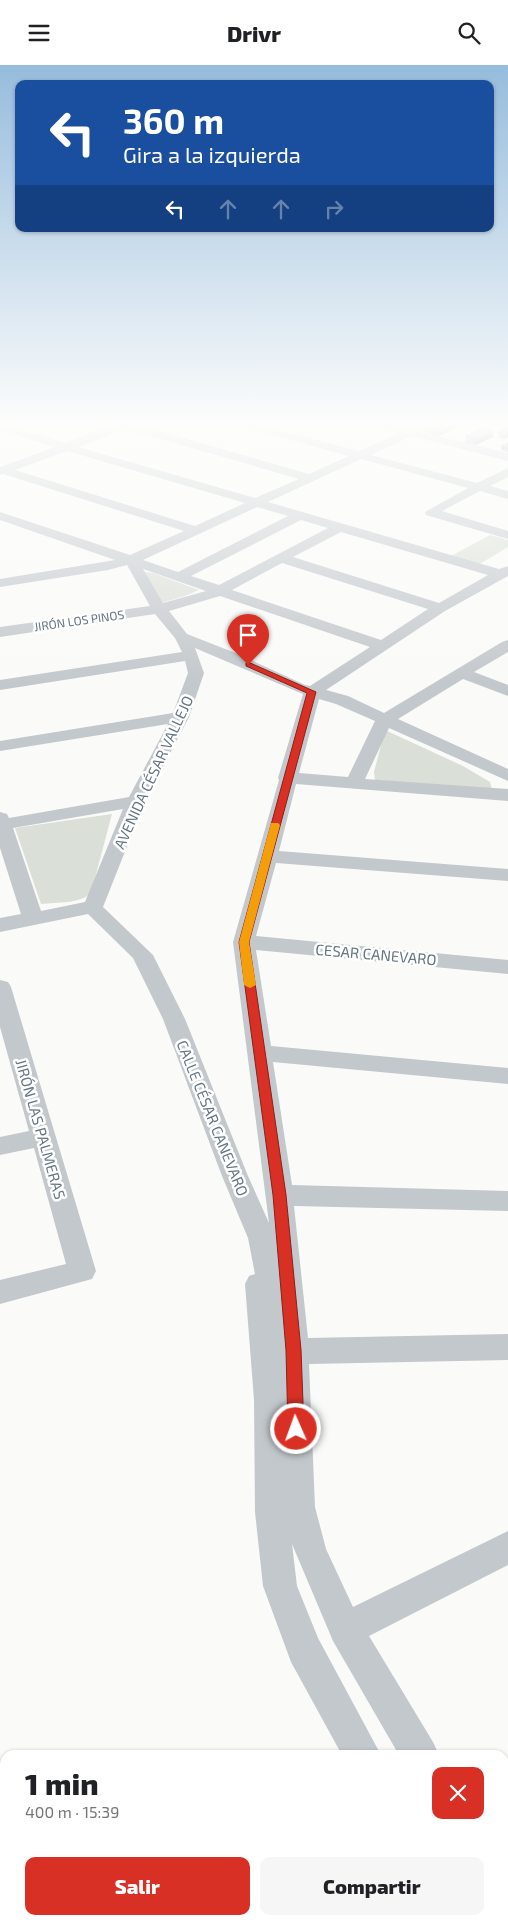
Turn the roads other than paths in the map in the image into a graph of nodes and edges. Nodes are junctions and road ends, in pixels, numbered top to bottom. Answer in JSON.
{"nodes":[{"id":1,"x":133,"y":511,"type":"edge"},
{"id":2,"x":239,"y":511,"type":"edge"},
{"id":3,"x":283,"y":511,"type":"edge"},
{"id":4,"x":433,"y":511,"type":"edge"},
{"id":5,"x":298,"y":515,"type":"junction"},
{"id":6,"x":0,"y":516,"type":"edge"},
{"id":7,"x":338,"y":528,"type":"junction"},
{"id":8,"x":196,"y":530,"type":"junction"},
{"id":9,"x":508,"y":535,"type":"edge"},
{"id":10,"x":281,"y":558,"type":"junction"},
{"id":11,"x":132,"y":560,"type":"junction"},
{"id":12,"x":0,"y":570,"type":"edge"},
{"id":13,"x":504,"y":572,"type":"edge"},
{"id":14,"x":178,"y":577,"type":"junction"},
{"id":15,"x":26,"y":580,"type":"junction"},
{"id":16,"x":0,"y":583,"type":"edge"},
{"id":17,"x":219,"y":591,"type":"junction"},
{"id":18,"x":440,"y":607,"type":"junction"},
{"id":19,"x":159,"y":609,"type":"junction"},
{"id":20,"x":0,"y":632,"type":"edge"},
{"id":21,"x":182,"y":637,"type":"junction"},
{"id":22,"x":380,"y":645,"type":"junction"},
{"id":23,"x":508,"y":645,"type":"edge"},
{"id":24,"x":191,"y":655,"type":"junction"},
{"id":25,"x":462,"y":673,"type":"junction"},
{"id":26,"x":0,"y":685,"type":"edge"},
{"id":27,"x":508,"y":691,"type":"edge"},
{"id":28,"x":312,"y":692,"type":"junction"},
{"id":29,"x":180,"y":717,"type":"junction"},
{"id":30,"x":384,"y":720,"type":"junction"},
{"id":31,"x":0,"y":746,"type":"edge"},
{"id":32,"x":508,"y":776,"type":"edge"},
{"id":33,"x":287,"y":778,"type":"junction"},
{"id":34,"x":354,"y":783,"type":"junction"},
{"id":35,"x":508,"y":795,"type":"edge"},
{"id":36,"x":136,"y":801,"type":"junction"},
{"id":37,"x":1,"y":822,"type":"edge"},
{"id":38,"x":267,"y":856,"type":"junction"},
{"id":39,"x":508,"y":875,"type":"edge"},
{"id":40,"x":93,"y":907,"type":"junction"},
{"id":41,"x":33,"y":919,"type":"junction"},
{"id":42,"x":0,"y":925,"type":"edge"},
{"id":43,"x":244,"y":942,"type":"junction"},
{"id":44,"x":508,"y":967,"type":"edge"},
{"id":45,"x":0,"y":987,"type":"edge"},
{"id":46,"x":4,"y":1019,"type":"edge"},
{"id":47,"x":260,"y":1053,"type":"junction"},
{"id":48,"x":508,"y":1076,"type":"edge"},
{"id":49,"x":43,"y":1137,"type":"junction"},
{"id":50,"x":0,"y":1146,"type":"edge"},
{"id":51,"x":280,"y":1195,"type":"junction"},
{"id":52,"x":508,"y":1201,"type":"edge"},
{"id":53,"x":250,"y":1209,"type":"junction"},
{"id":54,"x":0,"y":1292,"type":"edge"},
{"id":55,"x":508,"y":1347,"type":"edge"},
{"id":56,"x":294,"y":1350,"type":"junction"},
{"id":57,"x":508,"y":1547,"type":"edge"},
{"id":58,"x":345,"y":1629,"type":"junction"},
{"id":59,"x":359,"y":1750,"type":"edge"},
{"id":60,"x":417,"y":1750,"type":"edge"}],
"edges":[{"from":1,"to":8,"type":"street"},
{"from":2,"to":8,"type":"street"},
{"from":3,"to":5,"type":"street"},
{"from":4,"to":9,"type":"street"},
{"from":5,"to":7,"type":"street"},
{"from":5,"to":14,"type":"street"},
{"from":6,"to":11,"type":"street"},
{"from":7,"to":10,"type":"street","name":"JIRÓN LOS PINOS"},
{"from":7,"to":13,"type":"street"},
{"from":8,"to":11,"type":"street"},
{"from":10,"to":17,"type":"street","name":"JIRÓN LOS PINOS"},
{"from":10,"to":18,"type":"street"},
{"from":11,"to":14,"type":"street"},
{"from":11,"to":15,"type":"street"},
{"from":11,"to":19,"type":"street","name":"AVENIDA CÉSAR VALLEJO"},
{"from":12,"to":15,"type":"street"},
{"from":13,"to":18,"type":"street"},
{"from":14,"to":17,"type":"street"},
{"from":15,"to":16,"type":"street"},
{"from":17,"to":19,"type":"street","name":"JIRÓN LOS PINOS"},
{"from":17,"to":22,"type":"street"},
{"from":18,"to":22,"type":"street"},
{"from":19,"to":20,"type":"street","name":"JIRÓN LOS PINOS"},
{"from":19,"to":21,"type":"street","name":"AVENIDA CÉSAR VALLEJO"},
{"from":21,"to":24,"type":"street","name":"AVENIDA CÉSAR VALLEJO"},
{"from":21,"to":28,"type":"street"},
{"from":22,"to":28,"type":"street"},
{"from":23,"to":25,"type":"street"},
{"from":24,"to":26,"type":"street"},
{"from":24,"to":29,"type":"street","name":"AVENIDA CÉSAR VALLEJO"},
{"from":25,"to":27,"type":"street"},
{"from":25,"to":30,"type":"street"},
{"from":28,"to":30,"type":"street"},
{"from":28,"to":33,"type":"street"},
{"from":29,"to":31,"type":"street"},
{"from":29,"to":36,"type":"street","name":"AVENIDA CÉSAR VALLEJO"},
{"from":30,"to":32,"type":"street"},
{"from":30,"to":34,"type":"street"},
{"from":33,"to":34,"type":"street"},
{"from":33,"to":38,"type":"street"},
{"from":34,"to":35,"type":"street"},
{"from":36,"to":37,"type":"street"},
{"from":36,"to":40,"type":"street","name":"AVENIDA CÉSAR VALLEJO"},
{"from":37,"to":41,"type":"street"},
{"from":38,"to":39,"type":"street"},
{"from":38,"to":43,"type":"street"},
{"from":40,"to":41,"type":"street"},
{"from":40,"to":53,"type":"street","name":"CALLE CÉSAR CANEVARO"},
{"from":41,"to":42,"type":"street"},
{"from":43,"to":44,"type":"street","name":"CESAR CANEVARO"},
{"from":43,"to":47,"type":"street"},
{"from":45,"to":46,"type":"street","name":"JIRÓN LAS PALMERAS"},
{"from":46,"to":49,"type":"street","name":"JIRÓN LAS PALMERAS"},
{"from":47,"to":48,"type":"street"},
{"from":47,"to":51,"type":"street"},
{"from":49,"to":50,"type":"street"},
{"from":49,"to":54,"type":"street","name":"JIRÓN LAS PALMERAS"},
{"from":51,"to":52,"type":"street"},
{"from":51,"to":56,"type":"street"},
{"from":53,"to":56,"type":"street","name":"CALLE CÉSAR CANEVARO"},
{"from":53,"to":59,"type":"street"},
{"from":55,"to":56,"type":"street"},
{"from":56,"to":58,"type":"street"},
{"from":57,"to":58,"type":"street"},
{"from":58,"to":60,"type":"street"}]}
